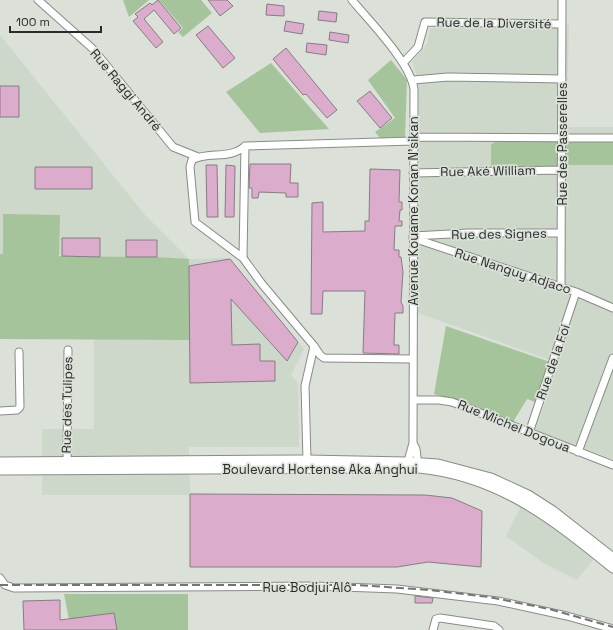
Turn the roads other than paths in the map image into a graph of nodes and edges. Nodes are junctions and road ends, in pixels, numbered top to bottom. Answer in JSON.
{"nodes":[{"id":1,"x":38,"y":0,"type":"edge"},
{"id":2,"x":352,"y":0,"type":"edge"},
{"id":3,"x":562,"y":0,"type":"edge"},
{"id":4,"x":562,"y":24,"type":"junction"},
{"id":5,"x":403,"y":63,"type":"junction"},
{"id":6,"x":562,"y":79,"type":"junction"},
{"id":7,"x":413,"y":80,"type":"junction"},
{"id":8,"x":562,"y":138,"type":"junction"},
{"id":9,"x":613,"y":138,"type":"edge"},
{"id":10,"x":413,"y":139,"type":"junction"},
{"id":11,"x":245,"y":146,"type":"junction"},
{"id":12,"x":198,"y":157,"type":"junction"},
{"id":13,"x":562,"y":170,"type":"junction"},
{"id":14,"x":413,"y":173,"type":"junction"},
{"id":15,"x":562,"y":233,"type":"junction"},
{"id":16,"x":413,"y":237,"type":"junction"},
{"id":17,"x":243,"y":258,"type":"junction"},
{"id":18,"x":561,"y":287,"type":"junction"},
{"id":19,"x":576,"y":292,"type":"junction"},
{"id":20,"x":613,"y":308,"type":"edge"},
{"id":21,"x":314,"y":346,"type":"junction"},
{"id":22,"x":68,"y":350,"type":"dead end"},
{"id":23,"x":19,"y":352,"type":"dead end"},
{"id":24,"x":613,"y":358,"type":"edge"},
{"id":25,"x":412,"y":359,"type":"junction"},
{"id":26,"x":413,"y":400,"type":"junction"},
{"id":27,"x":0,"y":411,"type":"edge"},
{"id":28,"x":529,"y":432,"type":"junction"},
{"id":29,"x":413,"y":443,"type":"junction"},
{"id":30,"x":578,"y":452,"type":"junction"},
{"id":31,"x":308,"y":460,"type":"junction"},
{"id":32,"x":67,"y":461,"type":"junction"},
{"id":33,"x":0,"y":462,"type":"edge"},
{"id":34,"x":407,"y":465,"type":"junction"},
{"id":35,"x":418,"y":465,"type":"junction"},
{"id":36,"x":613,"y":465,"type":"edge"},
{"id":37,"x":0,"y":470,"type":"edge"},
{"id":38,"x":613,"y":558,"type":"edge"},
{"id":39,"x":613,"y":568,"type":"edge"},
{"id":40,"x":0,"y":578,"type":"edge"},
{"id":41,"x":613,"y":629,"type":"edge"},
{"id":42,"x":433,"y":630,"type":"edge"},
{"id":43,"x":499,"y":630,"type":"edge"}],
"edges":[{"from":1,"to":12,"type":"street","name":"Rue Raggi André"},
{"from":2,"to":5,"type":"street","name":"Avenue Kouame Konan N'sikan"},
{"from":3,"to":4,"type":"street","name":"Rue des Passerelles"},
{"from":4,"to":5,"type":"street","name":"Rue de la Diversité"},
{"from":4,"to":6,"type":"street","name":"Rue des Passerelles"},
{"from":5,"to":7,"type":"street","name":"Avenue Kouame Konan N'sikan"},
{"from":6,"to":7,"type":"street"},
{"from":6,"to":8,"type":"street","name":"Rue des Passerelles"},
{"from":7,"to":10,"type":"street","name":"Avenue Kouame Konan N'sikan"},
{"from":8,"to":9,"type":"street"},
{"from":8,"to":10,"type":"street"},
{"from":8,"to":13,"type":"street","name":"Rue des Passerelles"},
{"from":10,"to":11,"type":"street"},
{"from":10,"to":14,"type":"street","name":"Avenue Kouame Konan N'sikan"},
{"from":11,"to":12,"type":"street"},
{"from":11,"to":17,"type":"street"},
{"from":12,"to":17,"type":"street"},
{"from":13,"to":14,"type":"street","name":"Rue Aké William"},
{"from":13,"to":15,"type":"street","name":"Rue des Passerelles"},
{"from":14,"to":16,"type":"street","name":"Avenue Kouame Konan N'sikan"},
{"from":15,"to":16,"type":"street","name":"Rue des Signes"},
{"from":15,"to":18,"type":"street","name":"Rue des Passerelles"},
{"from":16,"to":18,"type":"street","name":"Rue Nanguy Adjaco"},
{"from":16,"to":25,"type":"street","name":"Avenue Kouame Konan N'sikan"},
{"from":17,"to":21,"type":"street"},
{"from":18,"to":19,"type":"street","name":"Rue Nanguy Adjaco"},
{"from":19,"to":20,"type":"street","name":"Rue Nanguy Adjaco"},
{"from":19,"to":28,"type":"street","name":"Rue de la Foi"},
{"from":21,"to":25,"type":"street"},
{"from":21,"to":31,"type":"street"},
{"from":22,"to":32,"type":"street","name":"Rue des Tulipes"},
{"from":23,"to":27,"type":"street"},
{"from":24,"to":30,"type":"street"},
{"from":25,"to":26,"type":"street","name":"Avenue Kouame Konan N'sikan"},
{"from":26,"to":28,"type":"street","name":"Rue Michel Dogoua"},
{"from":26,"to":29,"type":"street","name":"Avenue Kouame Konan N'sikan"},
{"from":28,"to":30,"type":"street","name":"Rue Michel Dogoua"},
{"from":29,"to":34,"type":"street","name":"Avenue Kouame Konan N'sikan"},
{"from":29,"to":35,"type":"street","name":"Avenue Kouame Konan N'sikan"},
{"from":30,"to":36,"type":"street","name":"Rue Michel Dogoua"},
{"from":31,"to":32,"type":"main road","name":"Boulevard Hortense Aka Anghui"},
{"from":31,"to":34,"type":"main road","name":"Boulevard Hortense Aka Anghui"},
{"from":32,"to":33,"type":"main road","name":"Boulevard Hortense Aka Anghui"},
{"from":34,"to":35,"type":"main road","name":"Boulevard Hortense Aka Anghui"},
{"from":34,"to":37,"type":"main road","name":"Boulevard Hortense Aka Anghui"},
{"from":35,"to":38,"type":"main road","name":"Boulevard Hortense Aka Anghui"},
{"from":35,"to":39,"type":"main road","name":"Boulevard Hortense Aka Anghui"},
{"from":40,"to":41,"type":"street","name":"Rue Bodjui Alô"},
{"from":42,"to":43,"type":"street"}]}
